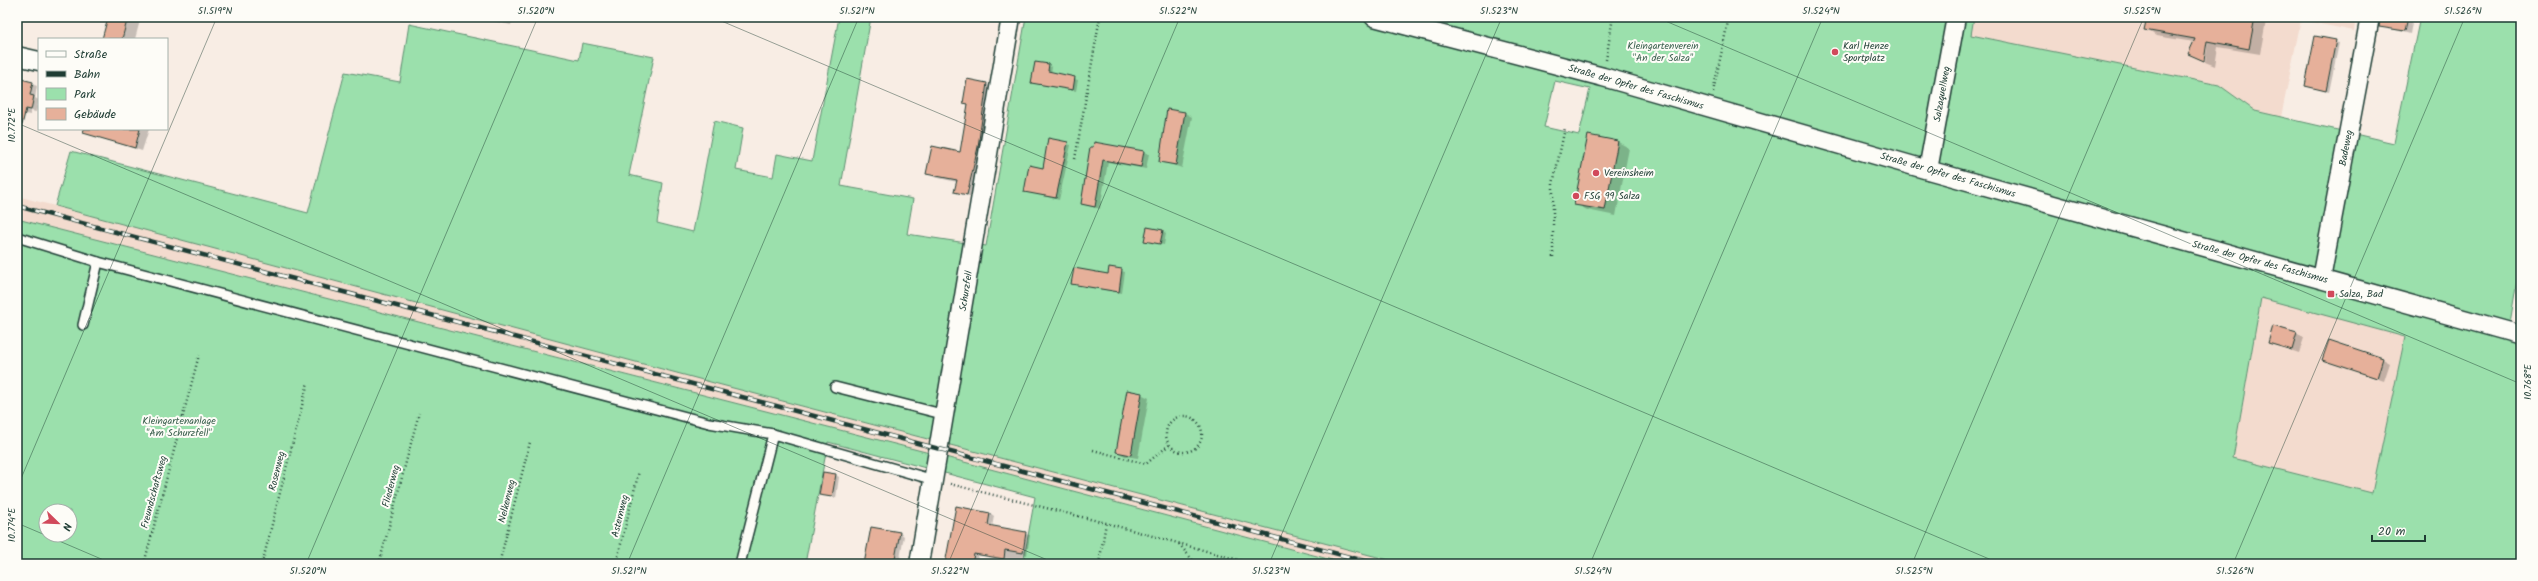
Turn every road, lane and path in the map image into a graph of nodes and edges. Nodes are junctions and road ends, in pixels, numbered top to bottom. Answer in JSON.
{"nodes":[{"id":1,"x":1011,"y":17,"type":"edge"},
{"id":2,"x":1100,"y":17,"type":"edge"},
{"id":3,"x":1374,"y":17,"type":"edge"},
{"id":4,"x":1613,"y":17,"type":"edge"},
{"id":5,"x":1729,"y":17,"type":"edge"},
{"id":6,"x":1956,"y":17,"type":"edge"},
{"id":7,"x":2370,"y":17,"type":"edge"},
{"id":8,"x":17,"y":56,"type":"edge"},
{"id":9,"x":38,"y":61,"type":"edge"},
{"id":10,"x":1603,"y":77,"type":"junction"},
{"id":11,"x":1710,"y":108,"type":"junction"},
{"id":12,"x":1565,"y":128,"type":"dead end"},
{"id":13,"x":1075,"y":159,"type":"dead end"},
{"id":14,"x":1928,"y":170,"type":"junction"},
{"id":15,"x":17,"y":237,"type":"edge"},
{"id":16,"x":1553,"y":257,"type":"dead end"},
{"id":17,"x":98,"y":262,"type":"junction"},
{"id":18,"x":2321,"y":279,"type":"junction"},
{"id":19,"x":83,"y":325,"type":"dead end"},
{"id":20,"x":2521,"y":335,"type":"edge"},
{"id":21,"x":198,"y":355,"type":"dead end"},
{"id":22,"x":308,"y":382,"type":"dead end"},
{"id":23,"x":835,"y":387,"type":"dead end"},
{"id":24,"x":419,"y":413,"type":"dead end"},
{"id":25,"x":946,"y":415,"type":"junction"},
{"id":26,"x":773,"y":434,"type":"junction"},
{"id":27,"x":530,"y":442,"type":"dead end"},
{"id":28,"x":1169,"y":445,"type":"junction"},
{"id":29,"x":1093,"y":450,"type":"dead end"},
{"id":30,"x":639,"y":471,"type":"dead end"},
{"id":31,"x":934,"y":480,"type":"junction"},
{"id":32,"x":1106,"y":523,"type":"junction"},
{"id":33,"x":1178,"y":543,"type":"junction"},
{"id":34,"x":144,"y":564,"type":"edge"},
{"id":35,"x":262,"y":564,"type":"edge"},
{"id":36,"x":379,"y":564,"type":"edge"},
{"id":37,"x":499,"y":564,"type":"edge"},
{"id":38,"x":616,"y":564,"type":"edge"},
{"id":39,"x":740,"y":564,"type":"edge"},
{"id":40,"x":920,"y":564,"type":"edge"},
{"id":41,"x":1099,"y":564,"type":"edge"},
{"id":42,"x":1196,"y":564,"type":"edge"},
{"id":43,"x":1253,"y":564,"type":"edge"}],
"edges":[{"from":1,"to":25,"type":"street","name":"Schurzfell"},
{"from":2,"to":13,"type":"path"},
{"from":3,"to":10,"type":"street","name":"Straße der Opfer des Faschismus"},
{"from":4,"to":10,"type":"path"},
{"from":5,"to":11,"type":"path"},
{"from":6,"to":14,"type":"street","name":"Salzaquellweg"},
{"from":7,"to":18,"type":"street","name":"Badeweg"},
{"from":8,"to":9,"type":"street"},
{"from":10,"to":11,"type":"street","name":"Straße der Opfer des Faschismus"},
{"from":11,"to":14,"type":"street","name":"Straße der Opfer des Faschismus"},
{"from":12,"to":16,"type":"path"},
{"from":14,"to":18,"type":"street","name":"Straße der Opfer des Faschismus"},
{"from":15,"to":17,"type":"lane"},
{"from":17,"to":19,"type":"lane"},
{"from":17,"to":26,"type":"lane"},
{"from":18,"to":20,"type":"street","name":"Straße der Opfer des Faschismus"},
{"from":21,"to":34,"type":"path","name":"Freundschaftsweg"},
{"from":22,"to":35,"type":"path","name":"Rosenweg"},
{"from":23,"to":25,"type":"lane"},
{"from":24,"to":36,"type":"path","name":"Fliederweg"},
{"from":25,"to":31,"type":"street","name":"Schurzfell"},
{"from":26,"to":31,"type":"lane"},
{"from":26,"to":39,"type":"lane"},
{"from":27,"to":37,"type":"path","name":"Nelkenweg"},
{"from":28,"to":28,"type":"path"},
{"from":28,"to":29,"type":"path"},
{"from":30,"to":38,"type":"path","name":"Asternweg"},
{"from":31,"to":32,"type":"path"},
{"from":31,"to":40,"type":"street","name":"Schurzfell"},
{"from":32,"to":33,"type":"path"},
{"from":32,"to":41,"type":"path"},
{"from":33,"to":42,"type":"path"},
{"from":33,"to":43,"type":"path"}]}
